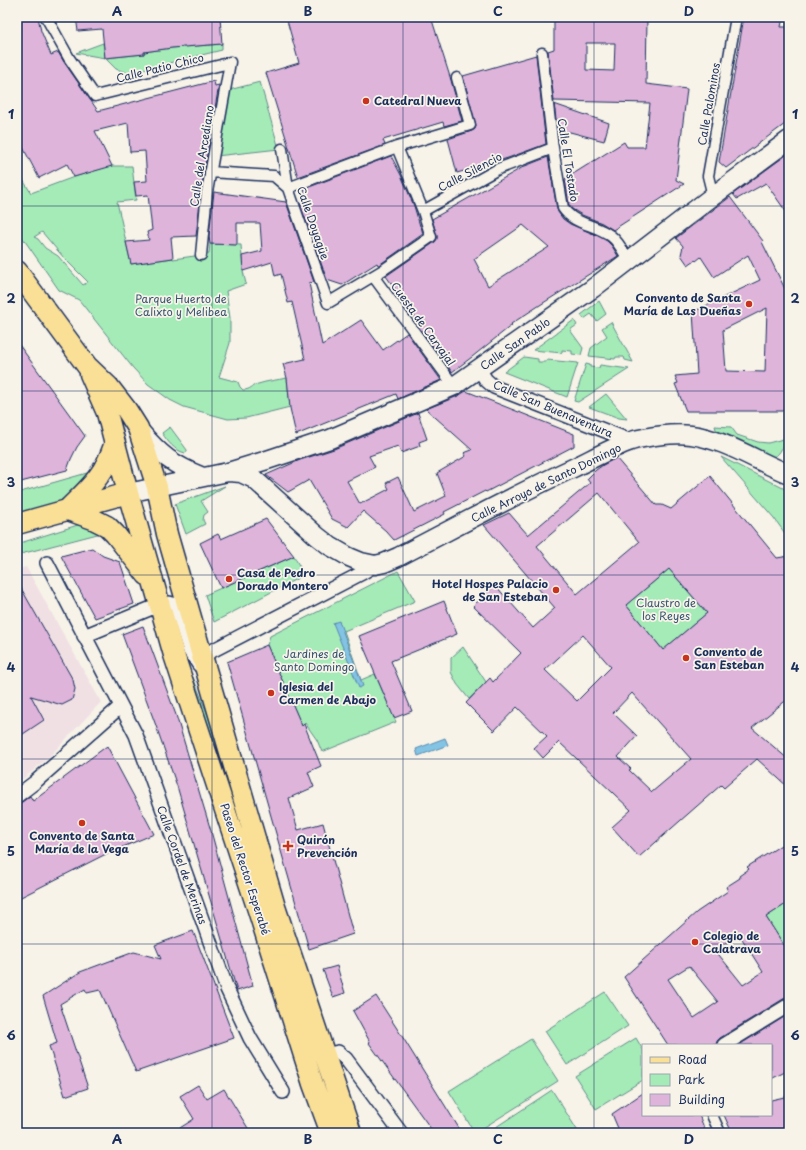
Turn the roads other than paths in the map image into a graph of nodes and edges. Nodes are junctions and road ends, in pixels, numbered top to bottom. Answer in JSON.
{"nodes":[{"id":1,"x":46,"y":17,"type":"edge"},
{"id":2,"x":736,"y":17,"type":"edge"},
{"id":3,"x":542,"y":53,"type":"dead end"},
{"id":4,"x":230,"y":62,"type":"joint"},
{"id":5,"x":457,"y":78,"type":"dead end"},
{"id":6,"x":789,"y":140,"type":"edge"},
{"id":7,"x":397,"y":147,"type":"junction"},
{"id":8,"x":282,"y":148,"type":"dead end"},
{"id":9,"x":553,"y":148,"type":"junction"},
{"id":10,"x":210,"y":172,"type":"junction"},
{"id":11,"x":288,"y":188,"type":"junction"},
{"id":12,"x":712,"y":196,"type":"junction"},
{"id":13,"x":423,"y":211,"type":"junction"},
{"id":14,"x":201,"y":255,"type":"dead end"},
{"id":15,"x":629,"y":261,"type":"junction"},
{"id":16,"x":17,"y":271,"type":"edge"},
{"id":17,"x":373,"y":276,"type":"junction"},
{"id":18,"x":88,"y":366,"type":"junction"},
{"id":19,"x":479,"y":369,"type":"junction"},
{"id":20,"x":454,"y":386,"type":"junction"},
{"id":21,"x":138,"y":428,"type":"junction"},
{"id":22,"x":631,"y":441,"type":"junction"},
{"id":23,"x":115,"y":443,"type":"junction"},
{"id":24,"x":264,"y":461,"type":"junction"},
{"id":25,"x":228,"y":472,"type":"junction"},
{"id":26,"x":789,"y":474,"type":"edge"},
{"id":27,"x":203,"y":477,"type":"junction"},
{"id":28,"x":254,"y":479,"type":"junction"},
{"id":29,"x":157,"y":487,"type":"junction"},
{"id":30,"x":128,"y":493,"type":"junction"},
{"id":31,"x":68,"y":510,"type":"junction"},
{"id":32,"x":17,"y":524,"type":"edge"},
{"id":33,"x":170,"y":542,"type":"junction"},
{"id":34,"x":47,"y":563,"type":"dead end"},
{"id":35,"x":375,"y":565,"type":"junction"},
{"id":36,"x":155,"y":586,"type":"junction"},
{"id":37,"x":159,"y":605,"type":"junction"},
{"id":38,"x":84,"y":636,"type":"junction"},
{"id":39,"x":202,"y":656,"type":"junction"},
{"id":40,"x":210,"y":683,"type":"junction"},
{"id":41,"x":121,"y":706,"type":"junction"},
{"id":42,"x":17,"y":796,"type":"edge"},
{"id":43,"x":789,"y":1005,"type":"edge"},
{"id":44,"x":726,"y":1044,"type":"edge"},
{"id":45,"x":325,"y":1055,"type":"junction"},
{"id":46,"x":283,"y":1092,"type":"dead end"},
{"id":47,"x":712,"y":1116,"type":"edge"},
{"id":48,"x":331,"y":1133,"type":"edge"},
{"id":49,"x":351,"y":1133,"type":"edge"},
{"id":50,"x":401,"y":1133,"type":"edge"},
{"id":51,"x":720,"y":1133,"type":"edge"}],
"edges":[{"from":1,"to":4,"type":"street","name":"Calle Patio Chico"},
{"from":2,"to":12,"type":"street","name":"Calle Palominos"},
{"from":3,"to":9,"type":"street","name":"Calle El Tostado"},
{"from":4,"to":10,"type":"street","name":"Calle del Arcediano"},
{"from":5,"to":7,"type":"street"},
{"from":6,"to":12,"type":"main road","name":"Calle San Pablo"},
{"from":7,"to":11,"type":"street"},
{"from":7,"to":13,"type":"street"},
{"from":8,"to":11,"type":"street","name":"Calle Doyagüe"},
{"from":9,"to":13,"type":"street","name":"Calle Silencio"},
{"from":9,"to":15,"type":"street","name":"Calle El Tostado"},
{"from":10,"to":11,"type":"street"},
{"from":10,"to":14,"type":"street","name":"Calle del Arcediano"},
{"from":11,"to":17,"type":"street","name":"Calle Doyagüe"},
{"from":12,"to":15,"type":"main road","name":"Calle San Pablo"},
{"from":13,"to":17,"type":"street"},
{"from":15,"to":19,"type":"main road","name":"Calle San Pablo"},
{"from":16,"to":18,"type":"main road","name":"Paseo del Rector Esperabé"},
{"from":17,"to":20,"type":"street","name":"Cuesta de Carvajal"},
{"from":18,"to":21,"type":"main road","name":"Paseo del Rector Esperabé"},
{"from":18,"to":23,"type":"main road","name":"Paseo del Rector Esperabé"},
{"from":19,"to":20,"type":"main road","name":"Calle San Pablo"},
{"from":19,"to":22,"type":"street","name":"Calle San Buenaventura"},
{"from":20,"to":24,"type":"main road","name":"Calle San Pablo"},
{"from":21,"to":27,"type":"main road"},
{"from":21,"to":29,"type":"main road","name":"Paseo del Rector Esperabé"},
{"from":22,"to":26,"type":"main road","name":"Calle Arroyo de Santo Domingo"},
{"from":22,"to":35,"type":"main road","name":"Calle Arroyo de Santo Domingo"},
{"from":23,"to":29,"type":"main road","name":"Paseo del Rector Esperabé"},
{"from":23,"to":30,"type":"main road","name":"Paseo del Rector Esperabé"},
{"from":23,"to":31,"type":"main road"},
{"from":24,"to":25,"type":"main road","name":"Calle San Pablo"},
{"from":24,"to":28,"type":"main road"},
{"from":25,"to":27,"type":"main road","name":"Calle San Pablo"},
{"from":25,"to":28,"type":"main road"},
{"from":27,"to":29,"type":"main road","name":"Calle San Pablo"},
{"from":28,"to":35,"type":"main road"},
{"from":29,"to":30,"type":"main road","name":"Calle San Pablo"},
{"from":29,"to":33,"type":"main road","name":"Paseo del Rector Esperabé"},
{"from":30,"to":31,"type":"main road"},
{"from":30,"to":33,"type":"main road","name":"Paseo del Rector Esperabé"},
{"from":30,"to":36,"type":"main road","name":"Paseo del Rector Esperabé"},
{"from":31,"to":32,"type":"main road"},
{"from":31,"to":36,"type":"main road","name":"Paseo del Rector Esperabé"},
{"from":33,"to":39,"type":"main road","name":"Paseo del Rector Esperabé"},
{"from":34,"to":38,"type":"street","name":"Calle Cordel de Merinas"},
{"from":35,"to":39,"type":"street","name":"Calle Arroyo de Santo Domingo"},
{"from":36,"to":37,"type":"main road","name":"Paseo del Rector Esperabé"},
{"from":37,"to":38,"type":"street"},
{"from":37,"to":40,"type":"street","name":"Paseo del Rector Esperabé"},
{"from":37,"to":48,"type":"main road","name":"Paseo del Rector Esperabé"},
{"from":38,"to":41,"type":"street","name":"Calle Cordel de Merinas"},
{"from":39,"to":40,"type":"main road","name":"Paseo del Rector Esperabé"},
{"from":40,"to":45,"type":"main road","name":"Paseo del Rector Esperabé"},
{"from":41,"to":42,"type":"street"},
{"from":41,"to":46,"type":"street","name":"Calle Cordel de Merinas"},
{"from":43,"to":44,"type":"street"},
{"from":45,"to":49,"type":"main road","name":"Paseo del Rector Esperabé"},
{"from":45,"to":50,"type":"street"},
{"from":47,"to":51,"type":"street"}]}
